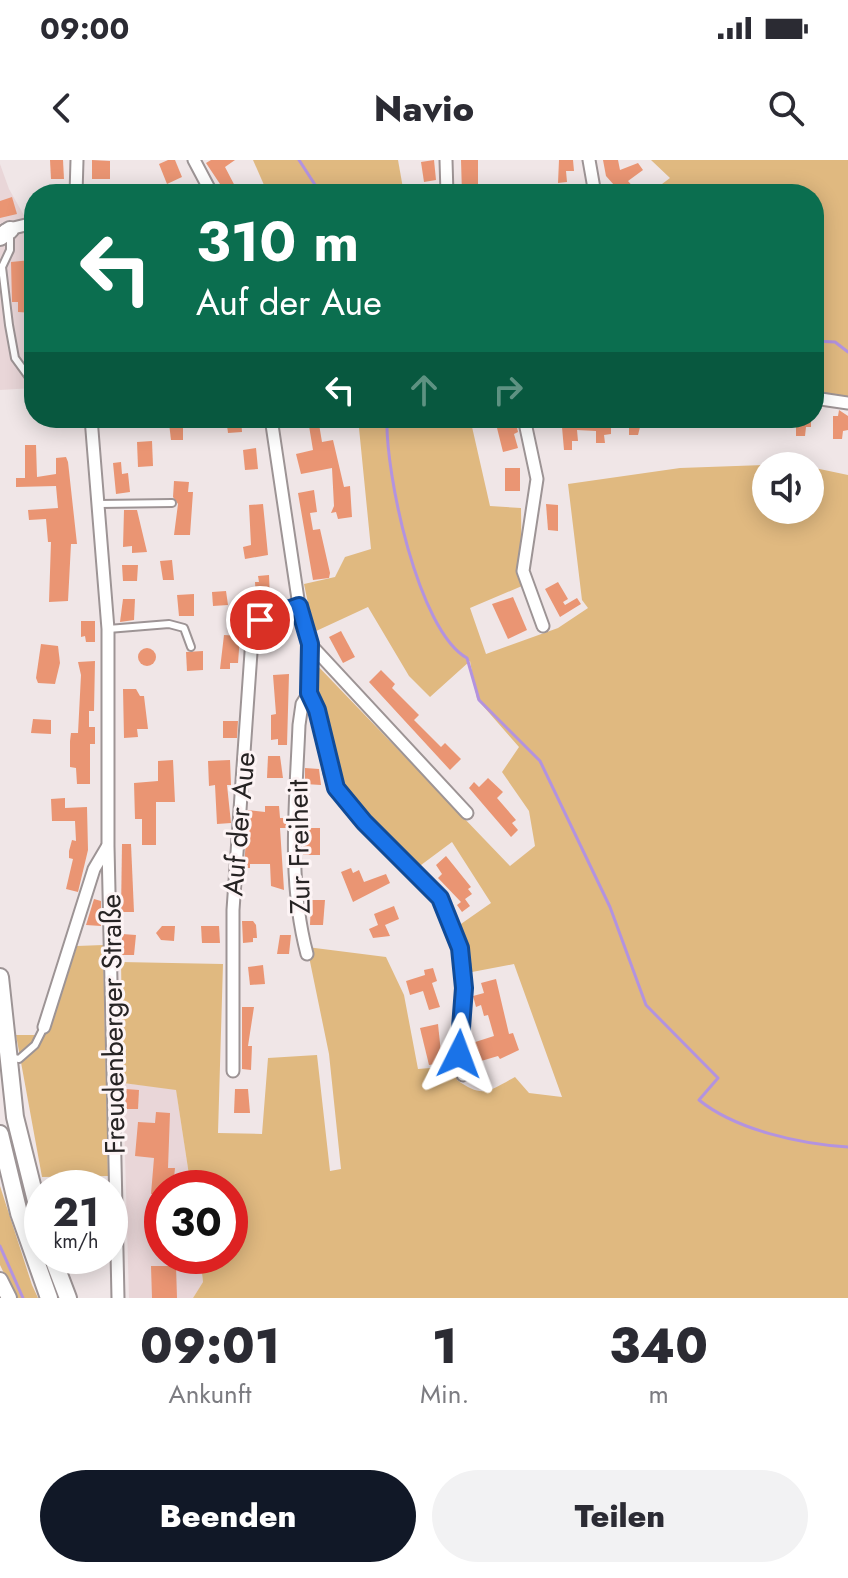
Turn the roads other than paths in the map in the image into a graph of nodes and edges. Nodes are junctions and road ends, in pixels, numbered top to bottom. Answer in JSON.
{"nodes":[{"id":1,"x":77,"y":160,"type":"edge"},
{"id":2,"x":194,"y":160,"type":"edge"},
{"id":3,"x":446,"y":160,"type":"edge"},
{"id":4,"x":589,"y":160,"type":"edge"},
{"id":5,"x":76,"y":184,"type":"edge"},
{"id":6,"x":207,"y":184,"type":"edge"},
{"id":7,"x":447,"y":184,"type":"edge"},
{"id":8,"x":593,"y":184,"type":"edge"},
{"id":9,"x":24,"y":226,"type":"edge"},
{"id":10,"x":3,"y":233,"type":"edge"},
{"id":11,"x":24,"y":370,"type":"edge"},
{"id":12,"x":824,"y":399,"type":"edge"},
{"id":13,"x":848,"y":403,"type":"edge"},
{"id":14,"x":92,"y":428,"type":"edge"},
{"id":15,"x":272,"y":428,"type":"edge"},
{"id":16,"x":526,"y":428,"type":"edge"},
{"id":17,"x":172,"y":503,"type":"dead end"},
{"id":18,"x":100,"y":504,"type":"junction"},
{"id":19,"x":299,"y":606,"type":"junction"},
{"id":20,"x":543,"y":626,"type":"dead end"},
{"id":21,"x":108,"y":629,"type":"junction"},
{"id":22,"x":310,"y":644,"type":"junction"},
{"id":23,"x":191,"y":647,"type":"dead end"},
{"id":24,"x":309,"y":693,"type":"junction"},
{"id":25,"x":467,"y":813,"type":"dead end"},
{"id":26,"x":108,"y":846,"type":"junction"},
{"id":27,"x":307,"y":954,"type":"dead end"},
{"id":28,"x":0,"y":977,"type":"edge"},
{"id":29,"x":44,"y":1027,"type":"joint"},
{"id":30,"x":3,"y":1056,"type":"edge"},
{"id":31,"x":233,"y":1071,"type":"dead end"},
{"id":32,"x":463,"y":1075,"type":"dead end"},
{"id":33,"x":0,"y":1134,"type":"edge"},
{"id":34,"x":26,"y":1170,"type":"edge"},
{"id":35,"x":59,"y":1274,"type":"edge"},
{"id":36,"x":0,"y":1280,"type":"edge"},
{"id":37,"x":9,"y":1298,"type":"edge"},
{"id":38,"x":49,"y":1298,"type":"edge"},
{"id":39,"x":68,"y":1298,"type":"edge"},
{"id":40,"x":118,"y":1298,"type":"edge"}],
"edges":[{"from":1,"to":5,"type":"street"},
{"from":2,"to":6,"type":"street"},
{"from":3,"to":7,"type":"street"},
{"from":4,"to":8,"type":"street"},
{"from":9,"to":10,"type":"street"},
{"from":10,"to":11,"type":"lane"},
{"from":12,"to":13,"type":"street"},
{"from":14,"to":18,"type":"street","name":"Freudenberger Straße"},
{"from":15,"to":19,"type":"street"},
{"from":16,"to":20,"type":"street"},
{"from":17,"to":18,"type":"lane"},
{"from":18,"to":21,"type":"street","name":"Freudenberger Straße"},
{"from":19,"to":22,"type":"street"},
{"from":19,"to":31,"type":"street","name":"Auf der Aue"},
{"from":21,"to":23,"type":"lane"},
{"from":21,"to":26,"type":"street","name":"Freudenberger Straße"},
{"from":22,"to":24,"type":"street"},
{"from":22,"to":25,"type":"street"},
{"from":24,"to":27,"type":"street","name":"Zur Freiheit"},
{"from":24,"to":32,"type":"street"},
{"from":26,"to":29,"type":"street","name":"Freudenberger Straße"},
{"from":26,"to":40,"type":"street","name":"Freudenberger Straße"},
{"from":28,"to":30,"type":"main road"},
{"from":29,"to":30,"type":"lane"},
{"from":30,"to":34,"type":"main road"},
{"from":33,"to":38,"type":"main road"},
{"from":35,"to":39,"type":"main road"},
{"from":36,"to":37,"type":"street"}]}
